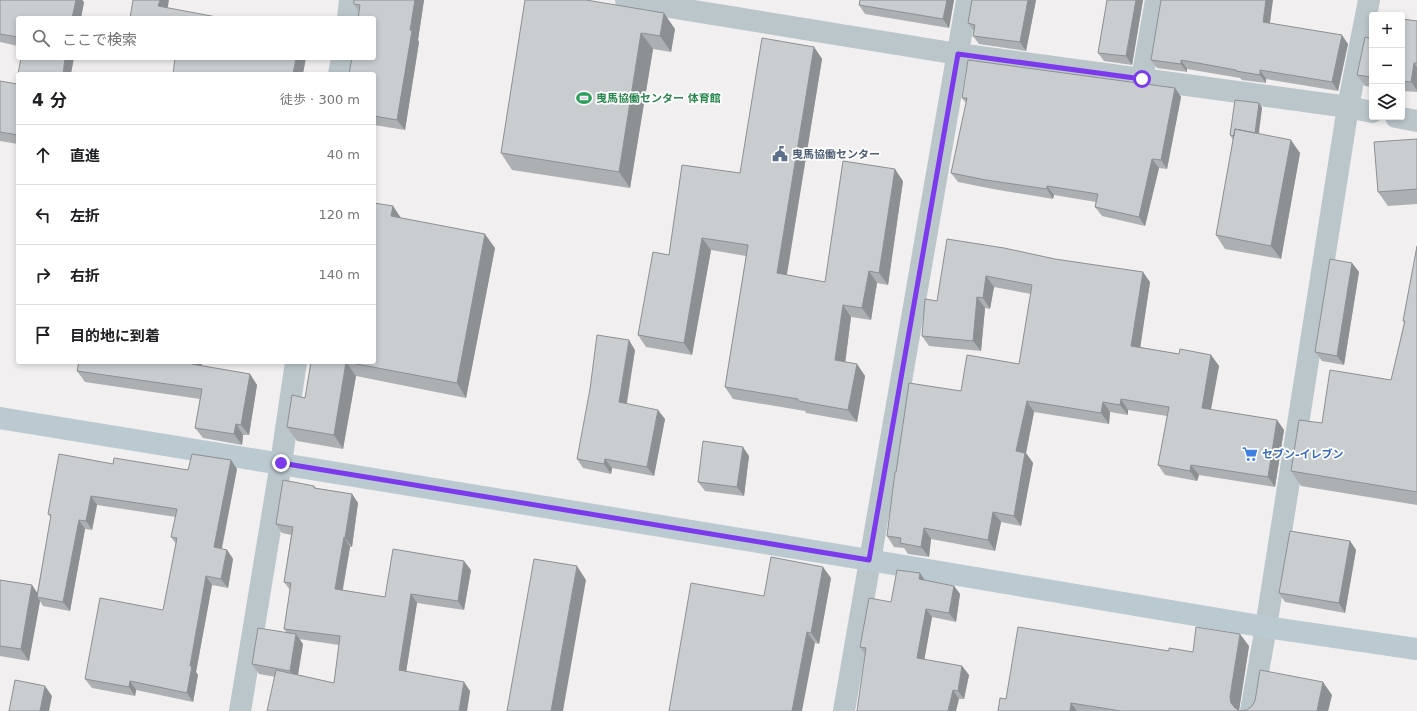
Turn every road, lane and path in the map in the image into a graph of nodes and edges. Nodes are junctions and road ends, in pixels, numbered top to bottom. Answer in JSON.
{"nodes":[{"id":1,"x":350,"y":0,"type":"edge"},
{"id":2,"x":626,"y":0,"type":"edge"},
{"id":3,"x":967,"y":0,"type":"edge"},
{"id":4,"x":1156,"y":0,"type":"edge"},
{"id":5,"x":1369,"y":0,"type":"edge"},
{"id":6,"x":348,"y":16,"type":"edge"},
{"id":7,"x":958,"y":54,"type":"junction"},
{"id":8,"x":342,"y":60,"type":"edge"},
{"id":9,"x":339,"y":72,"type":"edge"},
{"id":10,"x":1142,"y":79,"type":"junction"},
{"id":11,"x":1348,"y":107,"type":"junction"},
{"id":12,"x":1369,"y":111,"type":"edge"},
{"id":13,"x":1405,"y":119,"type":"edge"},
{"id":14,"x":1417,"y":121,"type":"edge"},
{"id":15,"x":296,"y":364,"type":"edge"},
{"id":16,"x":0,"y":418,"type":"edge"},
{"id":17,"x":281,"y":463,"type":"junction"},
{"id":18,"x":869,"y":560,"type":"junction"},
{"id":19,"x":1266,"y":627,"type":"junction"},
{"id":20,"x":1417,"y":649,"type":"edge"},
{"id":21,"x":240,"y":711,"type":"edge"},
{"id":22,"x":844,"y":711,"type":"edge"},
{"id":23,"x":1251,"y":711,"type":"edge"}],
"edges":[{"from":1,"to":6,"type":"street"},
{"from":2,"to":7,"type":"street"},
{"from":3,"to":7,"type":"street"},
{"from":4,"to":10,"type":"street"},
{"from":5,"to":11,"type":"street"},
{"from":7,"to":10,"type":"street"},
{"from":7,"to":18,"type":"street"},
{"from":8,"to":9,"type":"street"},
{"from":10,"to":11,"type":"street"},
{"from":11,"to":12,"type":"street"},
{"from":11,"to":19,"type":"street"},
{"from":13,"to":14,"type":"street"},
{"from":15,"to":17,"type":"street"},
{"from":16,"to":17,"type":"street"},
{"from":17,"to":18,"type":"street"},
{"from":17,"to":21,"type":"street"},
{"from":18,"to":19,"type":"street"},
{"from":18,"to":22,"type":"street"},
{"from":19,"to":20,"type":"street"},
{"from":19,"to":23,"type":"street"}]}
